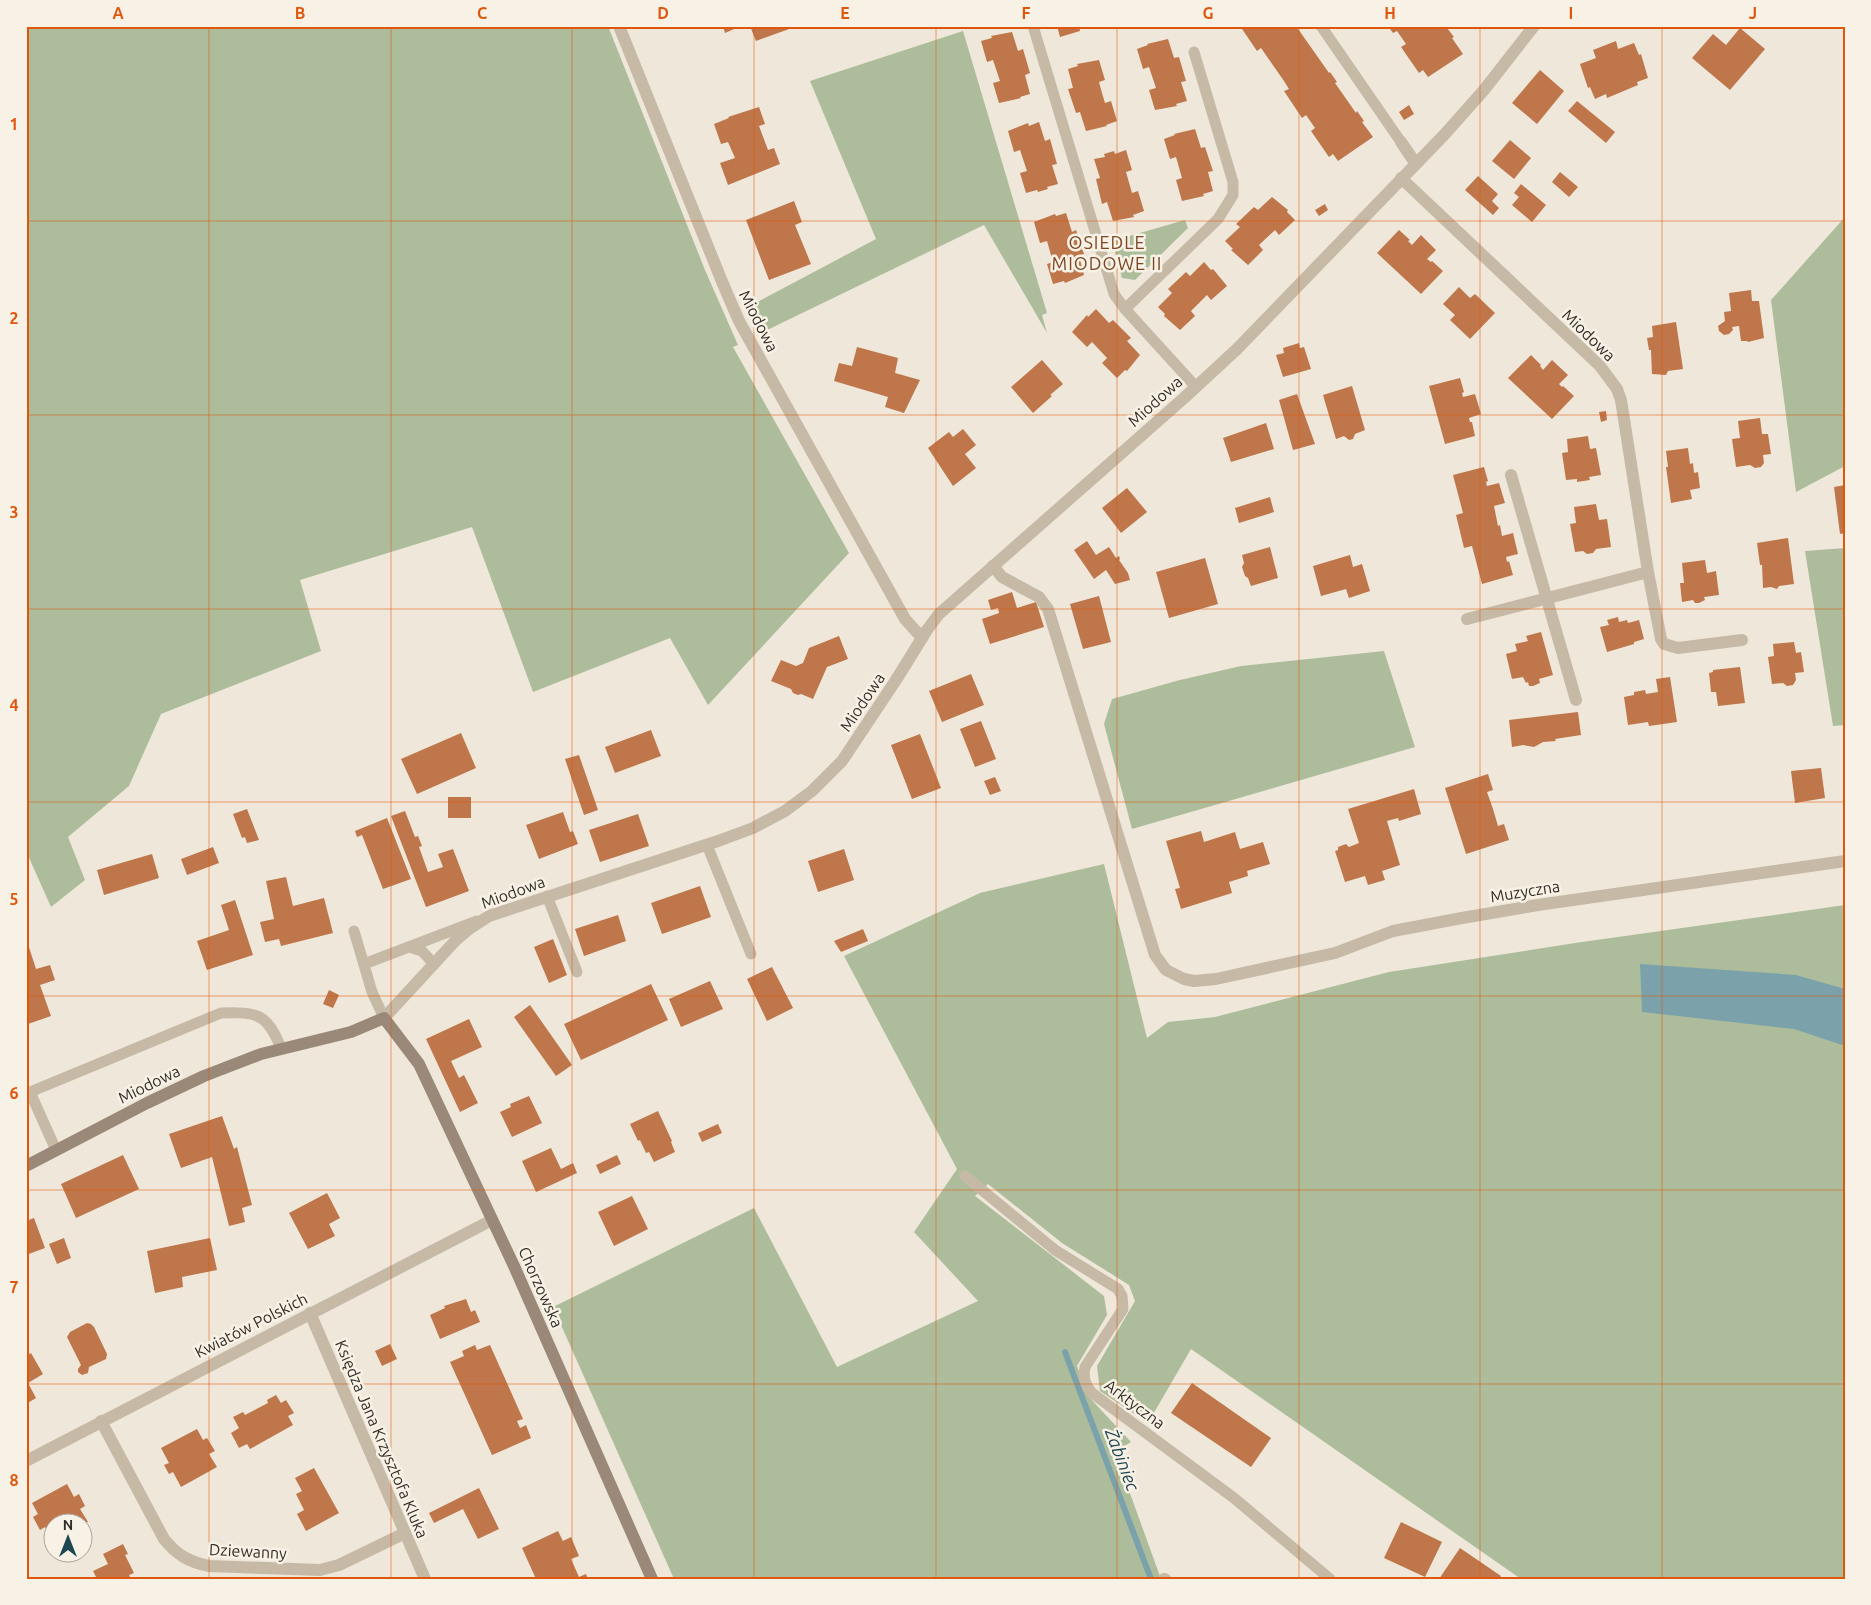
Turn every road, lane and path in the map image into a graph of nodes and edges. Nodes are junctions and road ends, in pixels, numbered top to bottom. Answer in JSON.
{"nodes":[{"id":1,"x":619,"y":26,"type":"edge"},
{"id":2,"x":1033,"y":26,"type":"edge"},
{"id":3,"x":1321,"y":26,"type":"edge"},
{"id":4,"x":1534,"y":26,"type":"edge"},
{"id":5,"x":1194,"y":52,"type":"dead end"},
{"id":6,"x":1401,"y":142,"type":"joint"},
{"id":7,"x":1416,"y":164,"type":"junction"},
{"id":8,"x":1401,"y":178,"type":"junction"},
{"id":9,"x":1125,"y":308,"type":"junction"},
{"id":10,"x":1196,"y":387,"type":"junction"},
{"id":11,"x":1512,"y":475,"type":"dead end"},
{"id":12,"x":993,"y":566,"type":"junction"},
{"id":13,"x":1648,"y":572,"type":"junction"},
{"id":14,"x":1548,"y":598,"type":"junction"},
{"id":15,"x":1467,"y":619,"type":"dead end"},
{"id":16,"x":922,"y":638,"type":"junction"},
{"id":17,"x":1742,"y":640,"type":"dead end"},
{"id":18,"x":1576,"y":700,"type":"dead end"},
{"id":19,"x":707,"y":845,"type":"junction"},
{"id":20,"x":1845,"y":861,"type":"edge"},
{"id":21,"x":547,"y":896,"type":"junction"},
{"id":22,"x":489,"y":916,"type":"junction"},
{"id":23,"x":354,"y":931,"type":"dead end"},
{"id":24,"x":409,"y":946,"type":"junction"},
{"id":25,"x":751,"y":954,"type":"dead end"},
{"id":26,"x":364,"y":964,"type":"junction"},
{"id":27,"x":434,"y":964,"type":"junction"},
{"id":28,"x":577,"y":972,"type":"dead end"},
{"id":29,"x":384,"y":1018,"type":"junction"},
{"id":30,"x":281,"y":1048,"type":"junction"},
{"id":31,"x":56,"y":1150,"type":"junction"},
{"id":32,"x":26,"y":1166,"type":"edge"},
{"id":33,"x":964,"y":1176,"type":"dead end"},
{"id":34,"x":492,"y":1220,"type":"junction"},
{"id":35,"x":310,"y":1313,"type":"junction"},
{"id":36,"x":101,"y":1421,"type":"junction"},
{"id":37,"x":26,"y":1461,"type":"edge"},
{"id":38,"x":405,"y":1533,"type":"junction"},
{"id":39,"x":425,"y":1579,"type":"edge"},
{"id":40,"x":652,"y":1579,"type":"edge"},
{"id":41,"x":1330,"y":1579,"type":"edge"}],
"edges":[{"from":1,"to":16,"type":"street","name":"Miodowa"},
{"from":2,"to":9,"type":"lane"},
{"from":3,"to":6,"type":"lane"},
{"from":4,"to":7,"type":"street","name":"Miodowa"},
{"from":5,"to":9,"type":"lane"},
{"from":6,"to":7,"type":"street"},
{"from":7,"to":8,"type":"street","name":"Miodowa"},
{"from":8,"to":10,"type":"street","name":"Miodowa"},
{"from":8,"to":13,"type":"street","name":"Miodowa"},
{"from":9,"to":10,"type":"lane"},
{"from":10,"to":12,"type":"street","name":"Miodowa"},
{"from":11,"to":14,"type":"street"},
{"from":12,"to":16,"type":"street","name":"Miodowa"},
{"from":12,"to":20,"type":"street","name":"Muzyczna"},
{"from":13,"to":14,"type":"street"},
{"from":13,"to":17,"type":"street","name":"Miodowa"},
{"from":14,"to":15,"type":"street"},
{"from":14,"to":18,"type":"street"},
{"from":16,"to":19,"type":"street","name":"Miodowa"},
{"from":19,"to":21,"type":"street","name":"Miodowa"},
{"from":19,"to":25,"type":"lane"},
{"from":21,"to":22,"type":"street","name":"Miodowa"},
{"from":21,"to":28,"type":"lane"},
{"from":22,"to":24,"type":"lane"},
{"from":22,"to":27,"type":"street","name":"Miodowa"},
{"from":23,"to":26,"type":"lane"},
{"from":24,"to":26,"type":"lane"},
{"from":24,"to":27,"type":"lane"},
{"from":26,"to":29,"type":"lane"},
{"from":27,"to":29,"type":"street","name":"Miodowa"},
{"from":29,"to":30,"type":"street","name":"Miodowa"},
{"from":29,"to":34,"type":"street","name":"Chorzowska"},
{"from":30,"to":31,"type":"street","name":"Miodowa"},
{"from":30,"to":31,"type":"lane"},
{"from":31,"to":32,"type":"street","name":"Miodowa"},
{"from":33,"to":41,"type":"lane","name":"Arktyczna"},
{"from":34,"to":35,"type":"street","name":"Kwiatów Polskich"},
{"from":34,"to":40,"type":"street","name":"Chorzowska"},
{"from":35,"to":36,"type":"street","name":"Kwiatów Polskich"},
{"from":35,"to":38,"type":"street","name":"Księdza Jana Krzysztofa Kluka"},
{"from":36,"to":37,"type":"street","name":"Kwiatów Polskich"},
{"from":36,"to":38,"type":"street","name":"Dziewanny"},
{"from":38,"to":39,"type":"street","name":"Księdza Jana Krzysztofa Kluka"}]}
